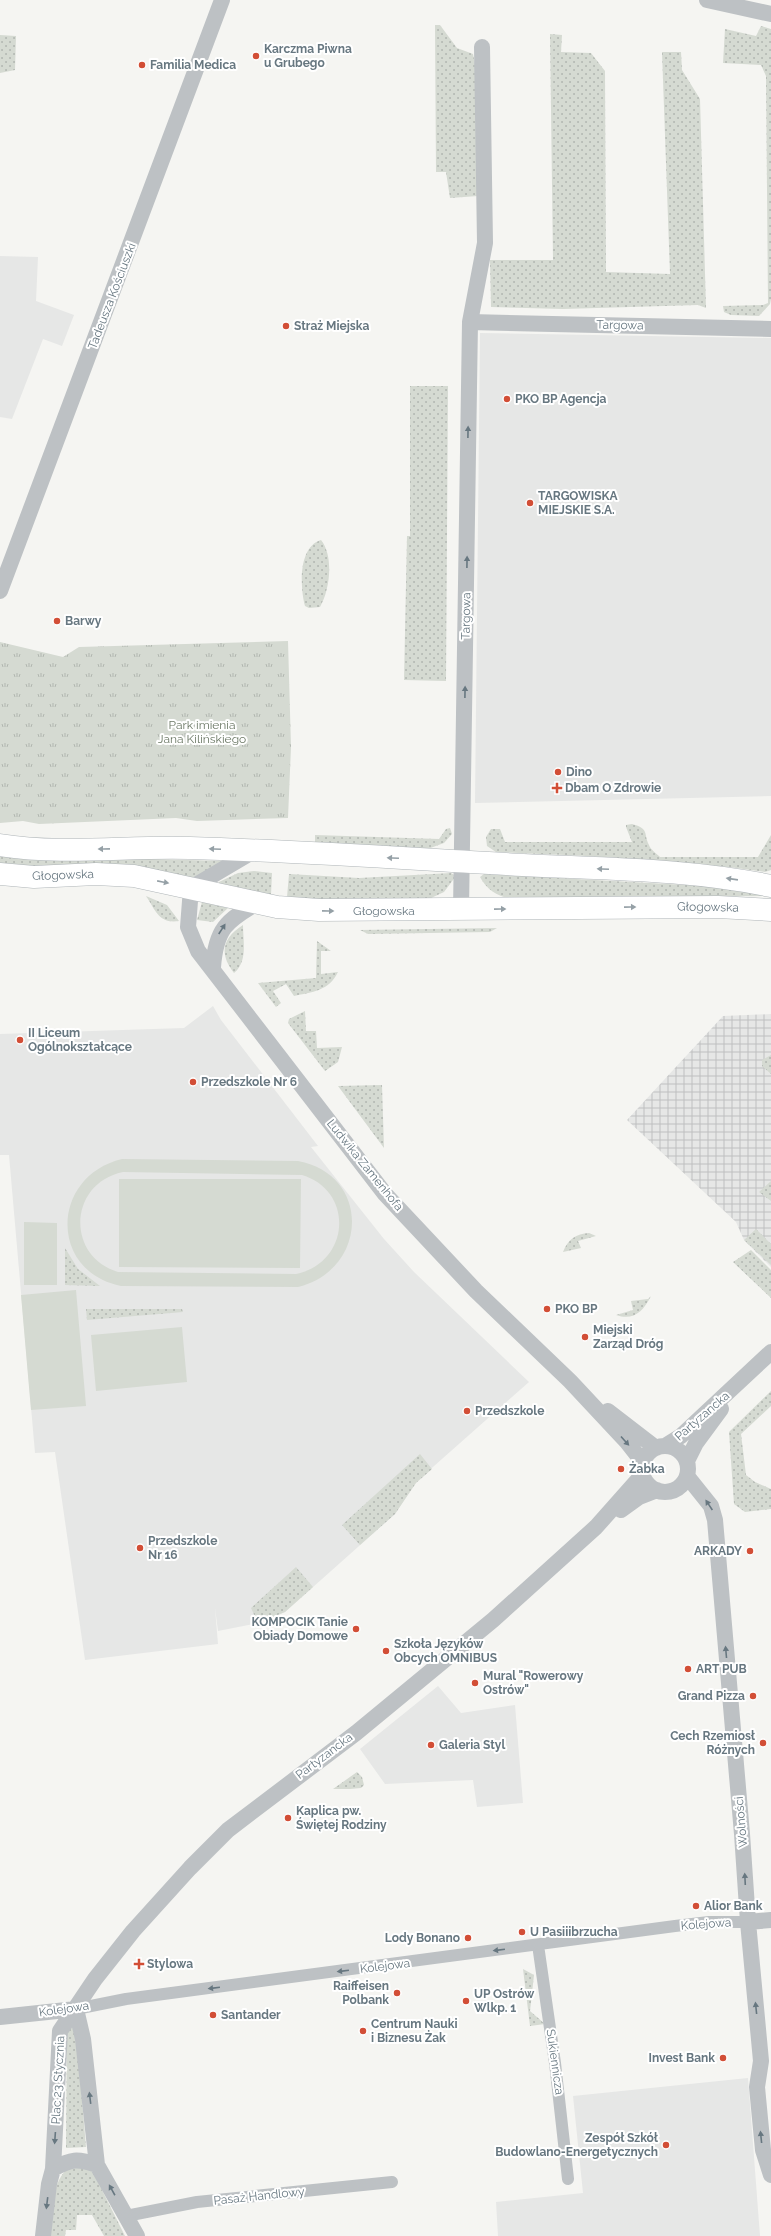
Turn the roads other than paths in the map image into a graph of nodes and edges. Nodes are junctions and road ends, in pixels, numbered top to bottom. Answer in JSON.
{"nodes":[{"id":1,"x":222,"y":0,"type":"edge"},
{"id":2,"x":707,"y":0,"type":"edge"},
{"id":3,"x":771,"y":14,"type":"edge"},
{"id":4,"x":482,"y":46,"type":"dead end"},
{"id":5,"x":470,"y":322,"type":"junction"},
{"id":6,"x":771,"y":329,"type":"edge"},
{"id":7,"x":0,"y":591,"type":"edge"},
{"id":8,"x":0,"y":845,"type":"edge"},
{"id":9,"x":254,"y":851,"type":"junction"},
{"id":10,"x":462,"y":862,"type":"junction"},
{"id":11,"x":0,"y":874,"type":"edge"},
{"id":12,"x":771,"y":886,"type":"edge"},
{"id":13,"x":191,"y":888,"type":"junction"},
{"id":14,"x":257,"y":902,"type":"junction"},
{"id":15,"x":461,"y":910,"type":"junction"},
{"id":16,"x":771,"y":910,"type":"edge"},
{"id":17,"x":213,"y":967,"type":"junction"},
{"id":18,"x":771,"y":1352,"type":"edge"},
{"id":19,"x":570,"y":1381,"type":"junction"},
{"id":20,"x":738,"y":1384,"type":"junction"},
{"id":21,"x":660,"y":1447,"type":"junction"},
{"id":22,"x":687,"y":1468,"type":"junction"},
{"id":23,"x":643,"y":1470,"type":"junction"},
{"id":24,"x":657,"y":1490,"type":"junction"},
{"id":25,"x":596,"y":1527,"type":"junction"},
{"id":26,"x":771,"y":1920,"type":"edge"},
{"id":27,"x":748,"y":1922,"type":"junction"},
{"id":28,"x":538,"y":1945,"type":"junction"},
{"id":29,"x":76,"y":2009,"type":"junction"},
{"id":30,"x":0,"y":2017,"type":"edge"},
{"id":31,"x":97,"y":2165,"type":"junction"},
{"id":32,"x":53,"y":2170,"type":"junction"},
{"id":33,"x":771,"y":2175,"type":"edge"},
{"id":34,"x":568,"y":2179,"type":"dead end"},
{"id":35,"x":392,"y":2182,"type":"dead end"},
{"id":36,"x":126,"y":2216,"type":"junction"},
{"id":37,"x":43,"y":2236,"type":"edge"},
{"id":38,"x":137,"y":2236,"type":"edge"}],
"edges":[{"from":1,"to":7,"type":"street","name":"Tadeusza Kościuszki"},
{"from":2,"to":3,"type":"street"},
{"from":4,"to":5,"type":"street","name":"Targowa"},
{"from":5,"to":6,"type":"street","name":"Targowa"},
{"from":10,"to":5,"type":"street","name":"Targowa","one_way":true},
{"from":9,"to":8,"type":"main road","name":"Głogowska","one_way":true},
{"from":10,"to":9,"type":"main road","name":"Głogowska","one_way":true},
{"from":9,"to":13,"type":"street"},
{"from":12,"to":10,"type":"main road","name":"Głogowska","one_way":true},
{"from":10,"to":15,"type":"street","name":"Targowa"},
{"from":11,"to":13,"type":"main road","name":"Głogowska","one_way":true},
{"from":13,"to":14,"type":"main road","name":"Głogowska"},
{"from":13,"to":17,"type":"street","name":"Ludwika Zamenhofa"},
{"from":14,"to":15,"type":"main road","name":"Głogowska","one_way":true},
{"from":17,"to":14,"type":"street","one_way":true},
{"from":15,"to":16,"type":"main road","name":"Głogowska","one_way":true},
{"from":17,"to":19,"type":"street","name":"Ludwika Zamenhofa"},
{"from":18,"to":20,"type":"street","name":"Partyzancka"},
{"from":19,"to":21,"type":"street","name":"Ludwika Zamenhofa"},
{"from":19,"to":23,"type":"street","name":"Ludwika Zamenhofa","one_way":true},
{"from":20,"to":21,"type":"street","name":"Partyzancka"},
{"from":20,"to":22,"type":"street","name":"Partyzancka"},
{"from":21,"to":22,"type":"street"},
{"from":21,"to":23,"type":"street"},
{"from":22,"to":24,"type":"street"},
{"from":27,"to":22,"type":"street","name":"Wolności","one_way":true},
{"from":23,"to":24,"type":"street"},
{"from":23,"to":25,"type":"street","name":"Partyzancka"},
{"from":24,"to":25,"type":"street","name":"Partyzancka"},
{"from":25,"to":29,"type":"street","name":"Partyzancka"},
{"from":26,"to":27,"type":"street","name":"Kolejowa"},
{"from":27,"to":28,"type":"street","name":"Kolejowa"},
{"from":33,"to":27,"type":"street","name":"Wolności","one_way":true},
{"from":28,"to":29,"type":"street","name":"Kolejowa","one_way":true},
{"from":28,"to":34,"type":"street","name":"Sukiennicza"},
{"from":29,"to":30,"type":"street","name":"Kolejowa"},
{"from":31,"to":29,"type":"street","name":"Plac 23 Stycznia","one_way":true},
{"from":29,"to":32,"type":"street","name":"Plac 23 Stycznia","one_way":true},
{"from":31,"to":32,"type":"street"},
{"from":36,"to":31,"type":"street","name":"Plac 23 Stycznia","one_way":true},
{"from":32,"to":37,"type":"street","name":"Plac 23 Stycznia","one_way":true},
{"from":35,"to":36,"type":"street","name":"Pasaż Handlowy"},
{"from":36,"to":38,"type":"street","name":"Plac 23 Stycznia"}]}
